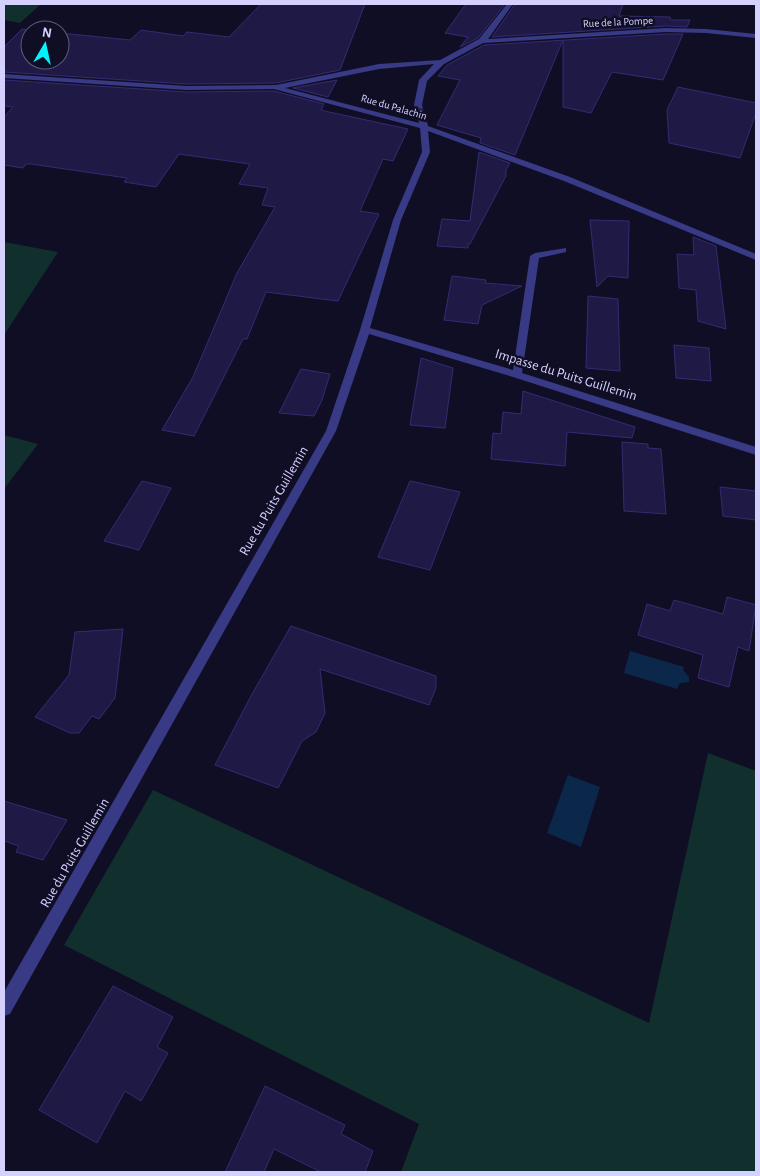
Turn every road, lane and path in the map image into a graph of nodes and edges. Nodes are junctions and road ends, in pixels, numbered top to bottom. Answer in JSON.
{"nodes":[{"id":1,"x":510,"y":4,"type":"edge"},
{"id":2,"x":756,"y":36,"type":"edge"},
{"id":3,"x":482,"y":41,"type":"junction"},
{"id":4,"x":441,"y":62,"type":"junction"},
{"id":5,"x":4,"y":76,"type":"edge"},
{"id":6,"x":274,"y":87,"type":"junction"},
{"id":7,"x":424,"y":127,"type":"junction"},
{"id":8,"x":563,"y":250,"type":"dead end"},
{"id":9,"x":756,"y":258,"type":"edge"},
{"id":10,"x":365,"y":330,"type":"junction"},
{"id":11,"x":517,"y":374,"type":"junction"},
{"id":12,"x":756,"y":451,"type":"edge"},
{"id":13,"x":4,"y":1008,"type":"edge"}],
"edges":[{"from":1,"to":3,"type":"street","name":"Rue du Puits Guillemin"},
{"from":2,"to":3,"type":"street","name":"Rue de la Pompe"},
{"from":3,"to":4,"type":"street","name":"Rue du Puits Guillemin"},
{"from":4,"to":6,"type":"street"},
{"from":4,"to":7,"type":"street","name":"Rue du Puits Guillemin"},
{"from":5,"to":6,"type":"street","name":"Rue du Palachin"},
{"from":6,"to":7,"type":"street","name":"Rue du Palachin"},
{"from":7,"to":9,"type":"street","name":"Rue du Palachin"},
{"from":7,"to":10,"type":"street","name":"Rue du Puits Guillemin"},
{"from":8,"to":11,"type":"street"},
{"from":10,"to":11,"type":"street","name":"Impasse du Puits Guillemin"},
{"from":10,"to":13,"type":"street","name":"Rue du Puits Guillemin"},
{"from":11,"to":12,"type":"street","name":"Impasse du Puits Guillemin"}]}
